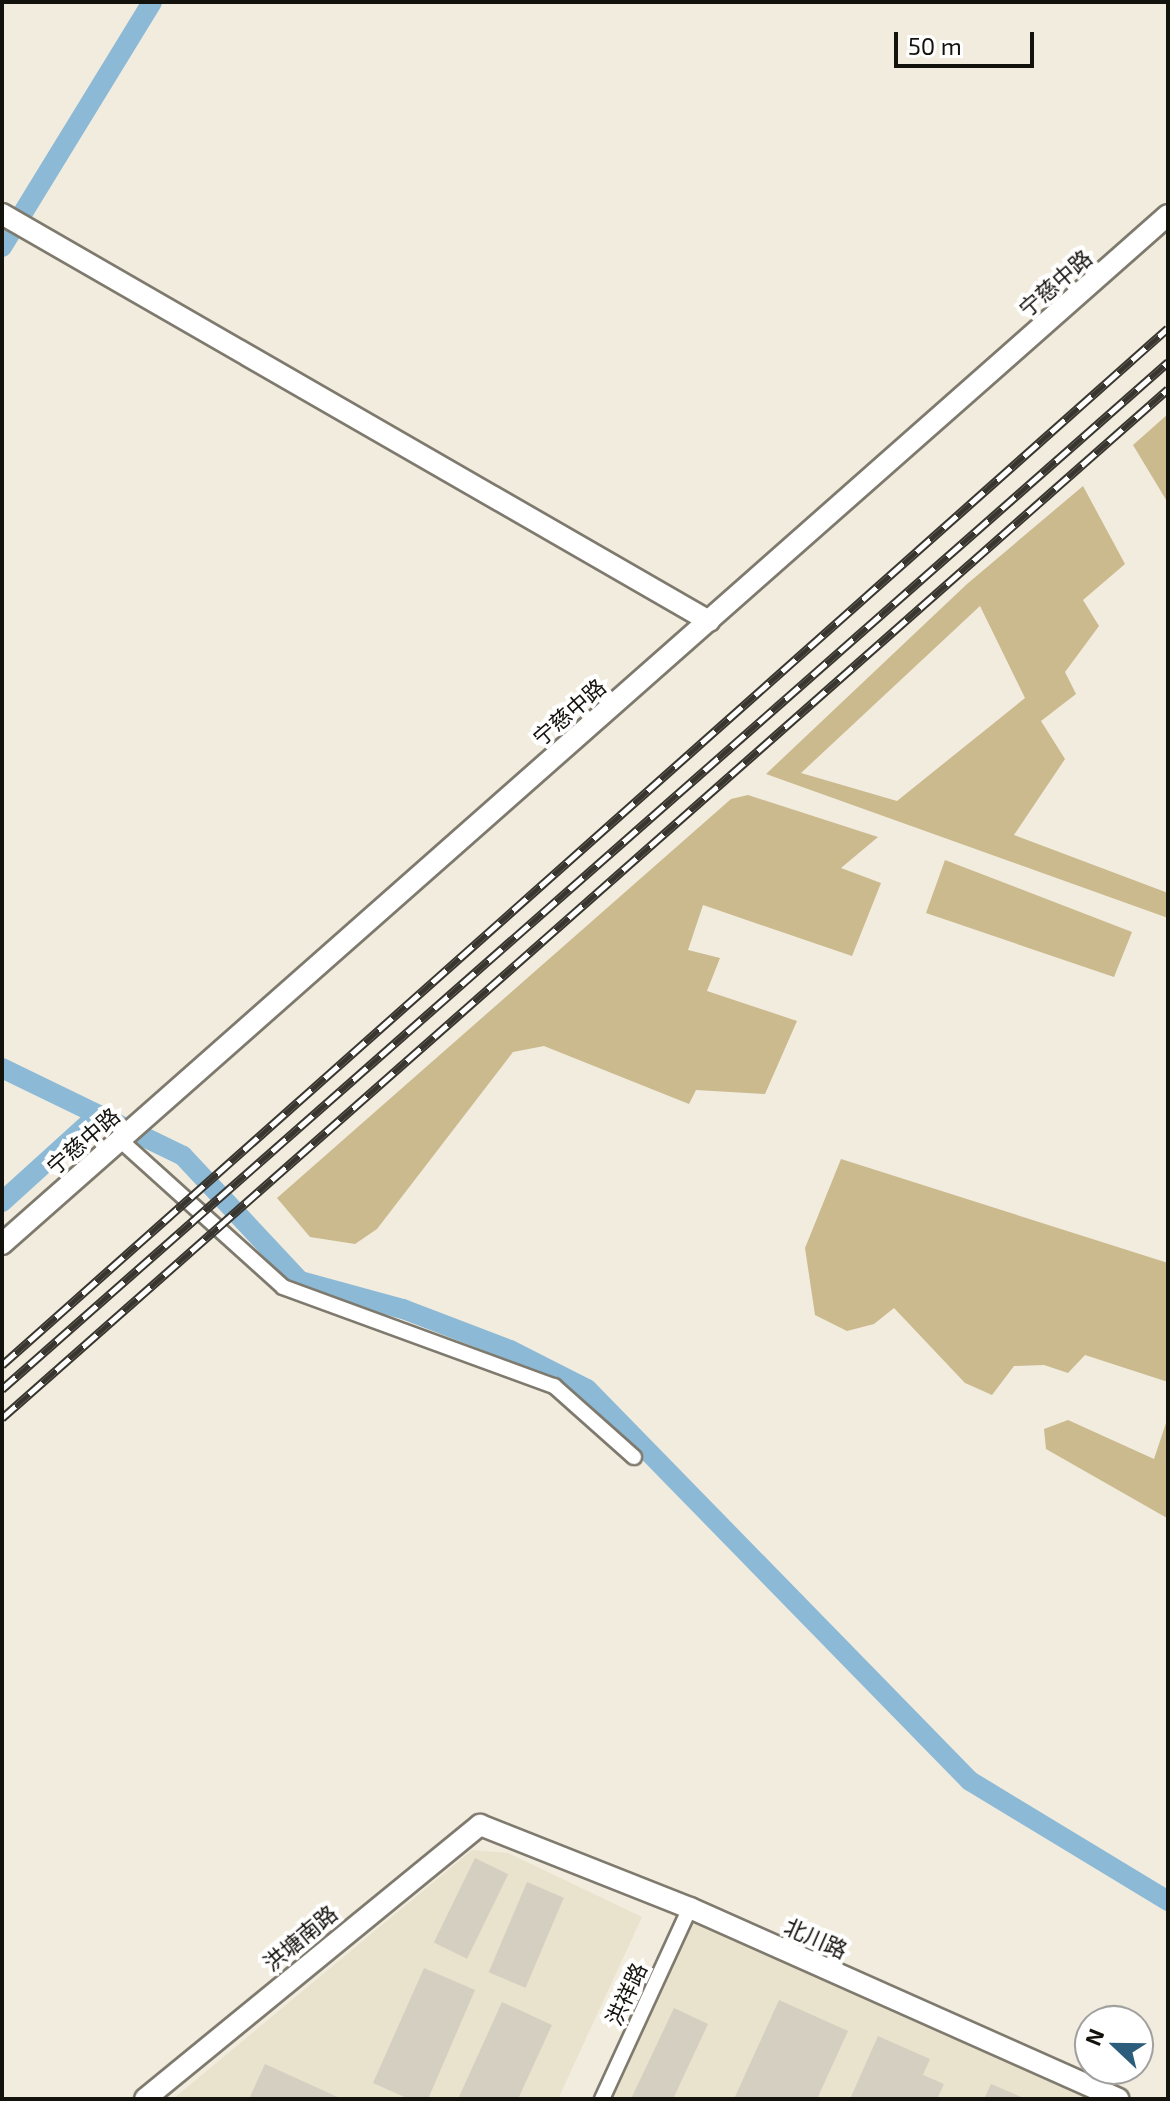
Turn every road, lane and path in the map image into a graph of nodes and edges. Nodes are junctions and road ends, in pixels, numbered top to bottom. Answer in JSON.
{"nodes":[{"id":1,"x":2,"y":214,"type":"edge"},
{"id":2,"x":1168,"y":215,"type":"edge"},
{"id":3,"x":709,"y":621,"type":"junction"},
{"id":4,"x":120,"y":1140,"type":"junction"},
{"id":5,"x":2,"y":1244,"type":"edge"},
{"id":6,"x":634,"y":1457,"type":"dead end"},
{"id":7,"x":492,"y":1826,"type":"joint"},
{"id":8,"x":690,"y":1908,"type":"junction"},
{"id":9,"x":145,"y":2099,"type":"edge"},
{"id":10,"x":602,"y":2099,"type":"edge"},
{"id":11,"x":1118,"y":2099,"type":"edge"}],
"edges":[{"from":1,"to":3,"type":"main road"},
{"from":2,"to":3,"type":"main road","name":"宁慈中路"},
{"from":3,"to":4,"type":"main road","name":"宁慈中路"},
{"from":4,"to":5,"type":"main road","name":"宁慈中路"},
{"from":4,"to":6,"type":"street"},
{"from":7,"to":8,"type":"main road","name":"北川路"},
{"from":7,"to":9,"type":"main road","name":"洪塘南路"},
{"from":8,"to":10,"type":"street","name":"洪祥路"},
{"from":8,"to":11,"type":"main road","name":"北川路"}]}
